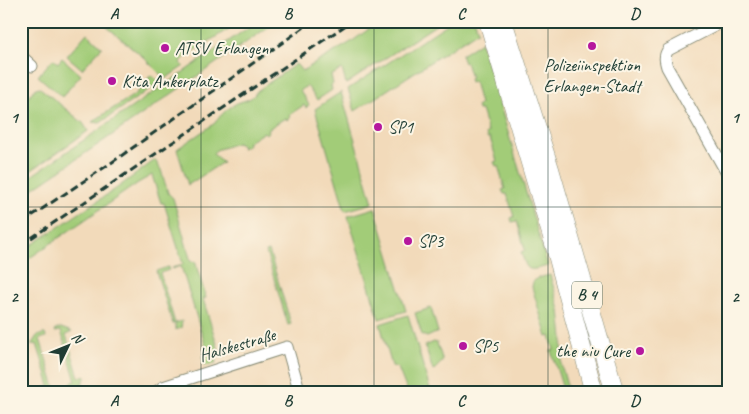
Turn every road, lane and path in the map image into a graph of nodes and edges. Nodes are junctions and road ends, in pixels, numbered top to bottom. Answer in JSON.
{"nodes":[{"id":1,"x":488,"y":21,"type":"edge"},
{"id":2,"x":503,"y":21,"type":"edge"},
{"id":3,"x":724,"y":21,"type":"edge"},
{"id":4,"x":21,"y":56,"type":"edge"},
{"id":5,"x":32,"y":66,"type":"dead end"},
{"id":6,"x":538,"y":160,"type":"junction"},
{"id":7,"x":728,"y":175,"type":"edge"},
{"id":8,"x":154,"y":393,"type":"edge"},
{"id":9,"x":300,"y":393,"type":"edge"},
{"id":10,"x":594,"y":393,"type":"edge"},
{"id":11,"x":615,"y":393,"type":"edge"}],
"edges":[{"from":1,"to":6,"type":"main road","number":"B 4"},
{"from":2,"to":6,"type":"main road","number":"B 4"},
{"from":3,"to":7,"type":"street"},
{"from":4,"to":5,"type":"street"},
{"from":6,"to":10,"type":"main road","number":"B 4"},
{"from":6,"to":11,"type":"main road","number":"B 4"},
{"from":8,"to":9,"type":"street","name":"Halskestraße"}]}
